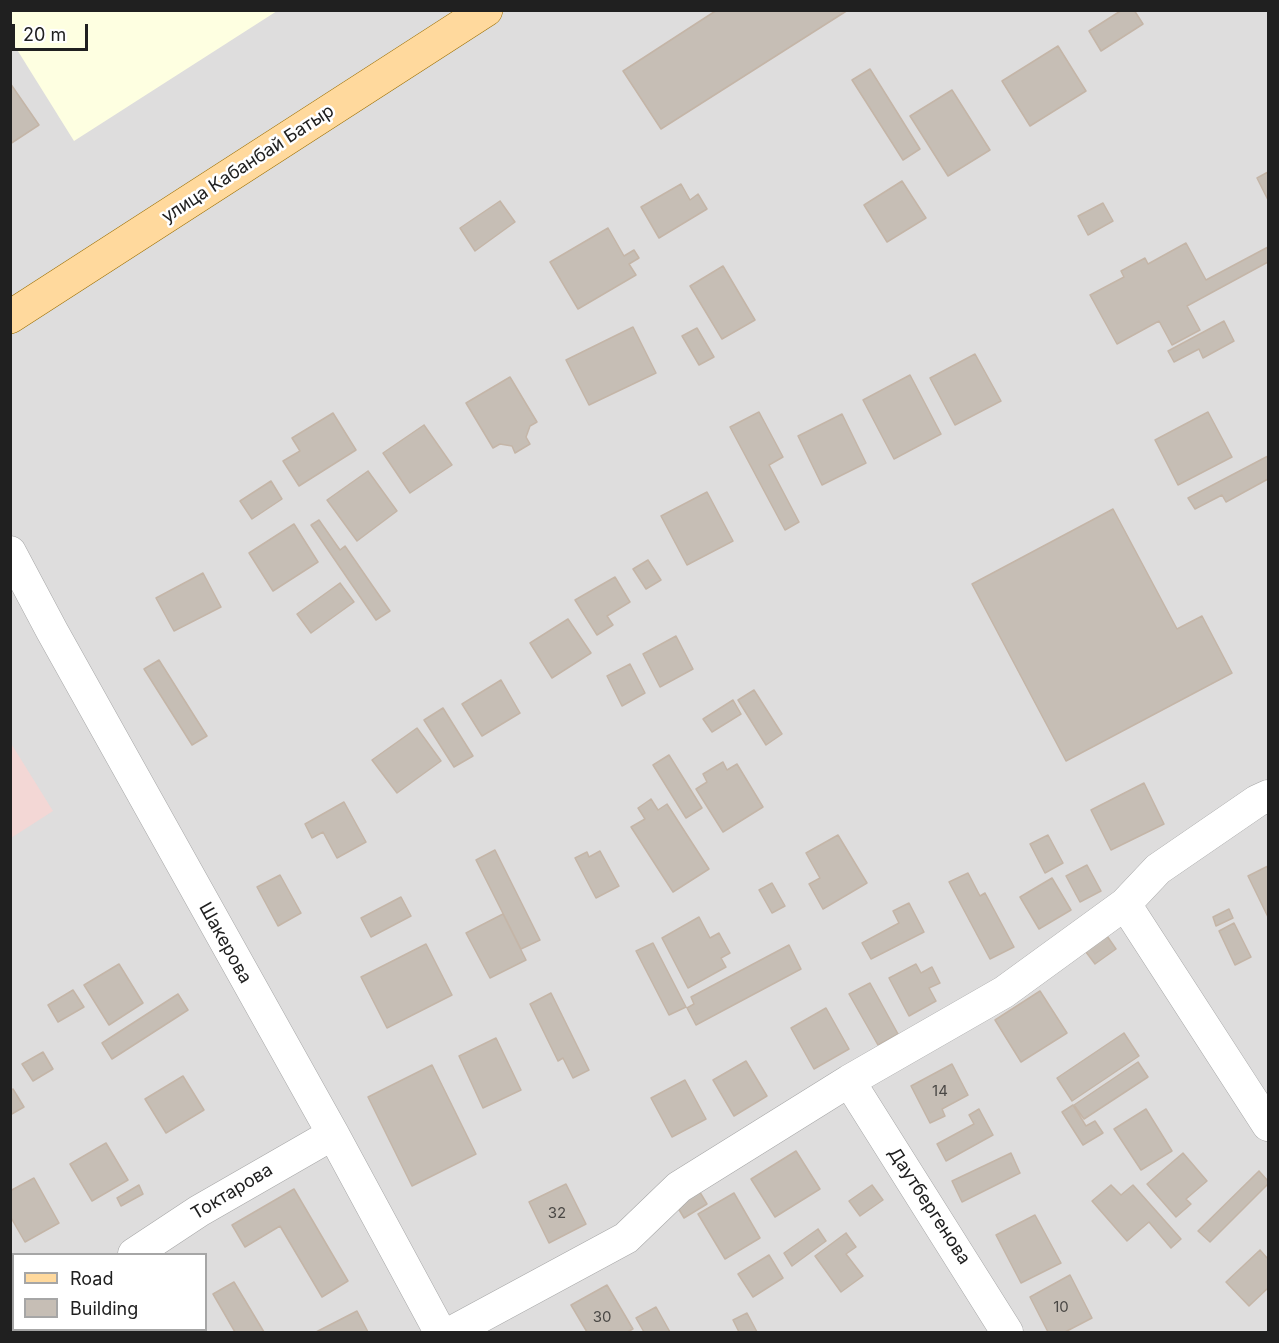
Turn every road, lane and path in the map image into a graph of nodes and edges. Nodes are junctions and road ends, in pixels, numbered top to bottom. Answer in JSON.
{"nodes":[{"id":1,"x":486,"y":10,"type":"edge"},
{"id":2,"x":10,"y":317,"type":"edge"},
{"id":3,"x":10,"y":552,"type":"edge"},
{"id":4,"x":1269,"y":796,"type":"edge"},
{"id":5,"x":1125,"y":903,"type":"junction"},
{"id":6,"x":849,"y":1081,"type":"junction"},
{"id":7,"x":1269,"y":1125,"type":"edge"},
{"id":8,"x":333,"y":1134,"type":"junction"},
{"id":9,"x":136,"y":1253,"type":"edge"},
{"id":10,"x":440,"y":1332,"type":"edge"},
{"id":11,"x":452,"y":1332,"type":"edge"},
{"id":12,"x":1008,"y":1332,"type":"edge"}],
"edges":[{"from":1,"to":2,"type":"main road","name":"улица Кабанбай Батыр"},
{"from":3,"to":8,"type":"street","name":"Шакерова"},
{"from":4,"to":5,"type":"street"},
{"from":5,"to":6,"type":"street"},
{"from":5,"to":7,"type":"street"},
{"from":6,"to":11,"type":"street"},
{"from":6,"to":12,"type":"street","name":"Даутбергенова"},
{"from":8,"to":9,"type":"street","name":"Токтарова"},
{"from":8,"to":10,"type":"street","name":"Шакерова"}]}
